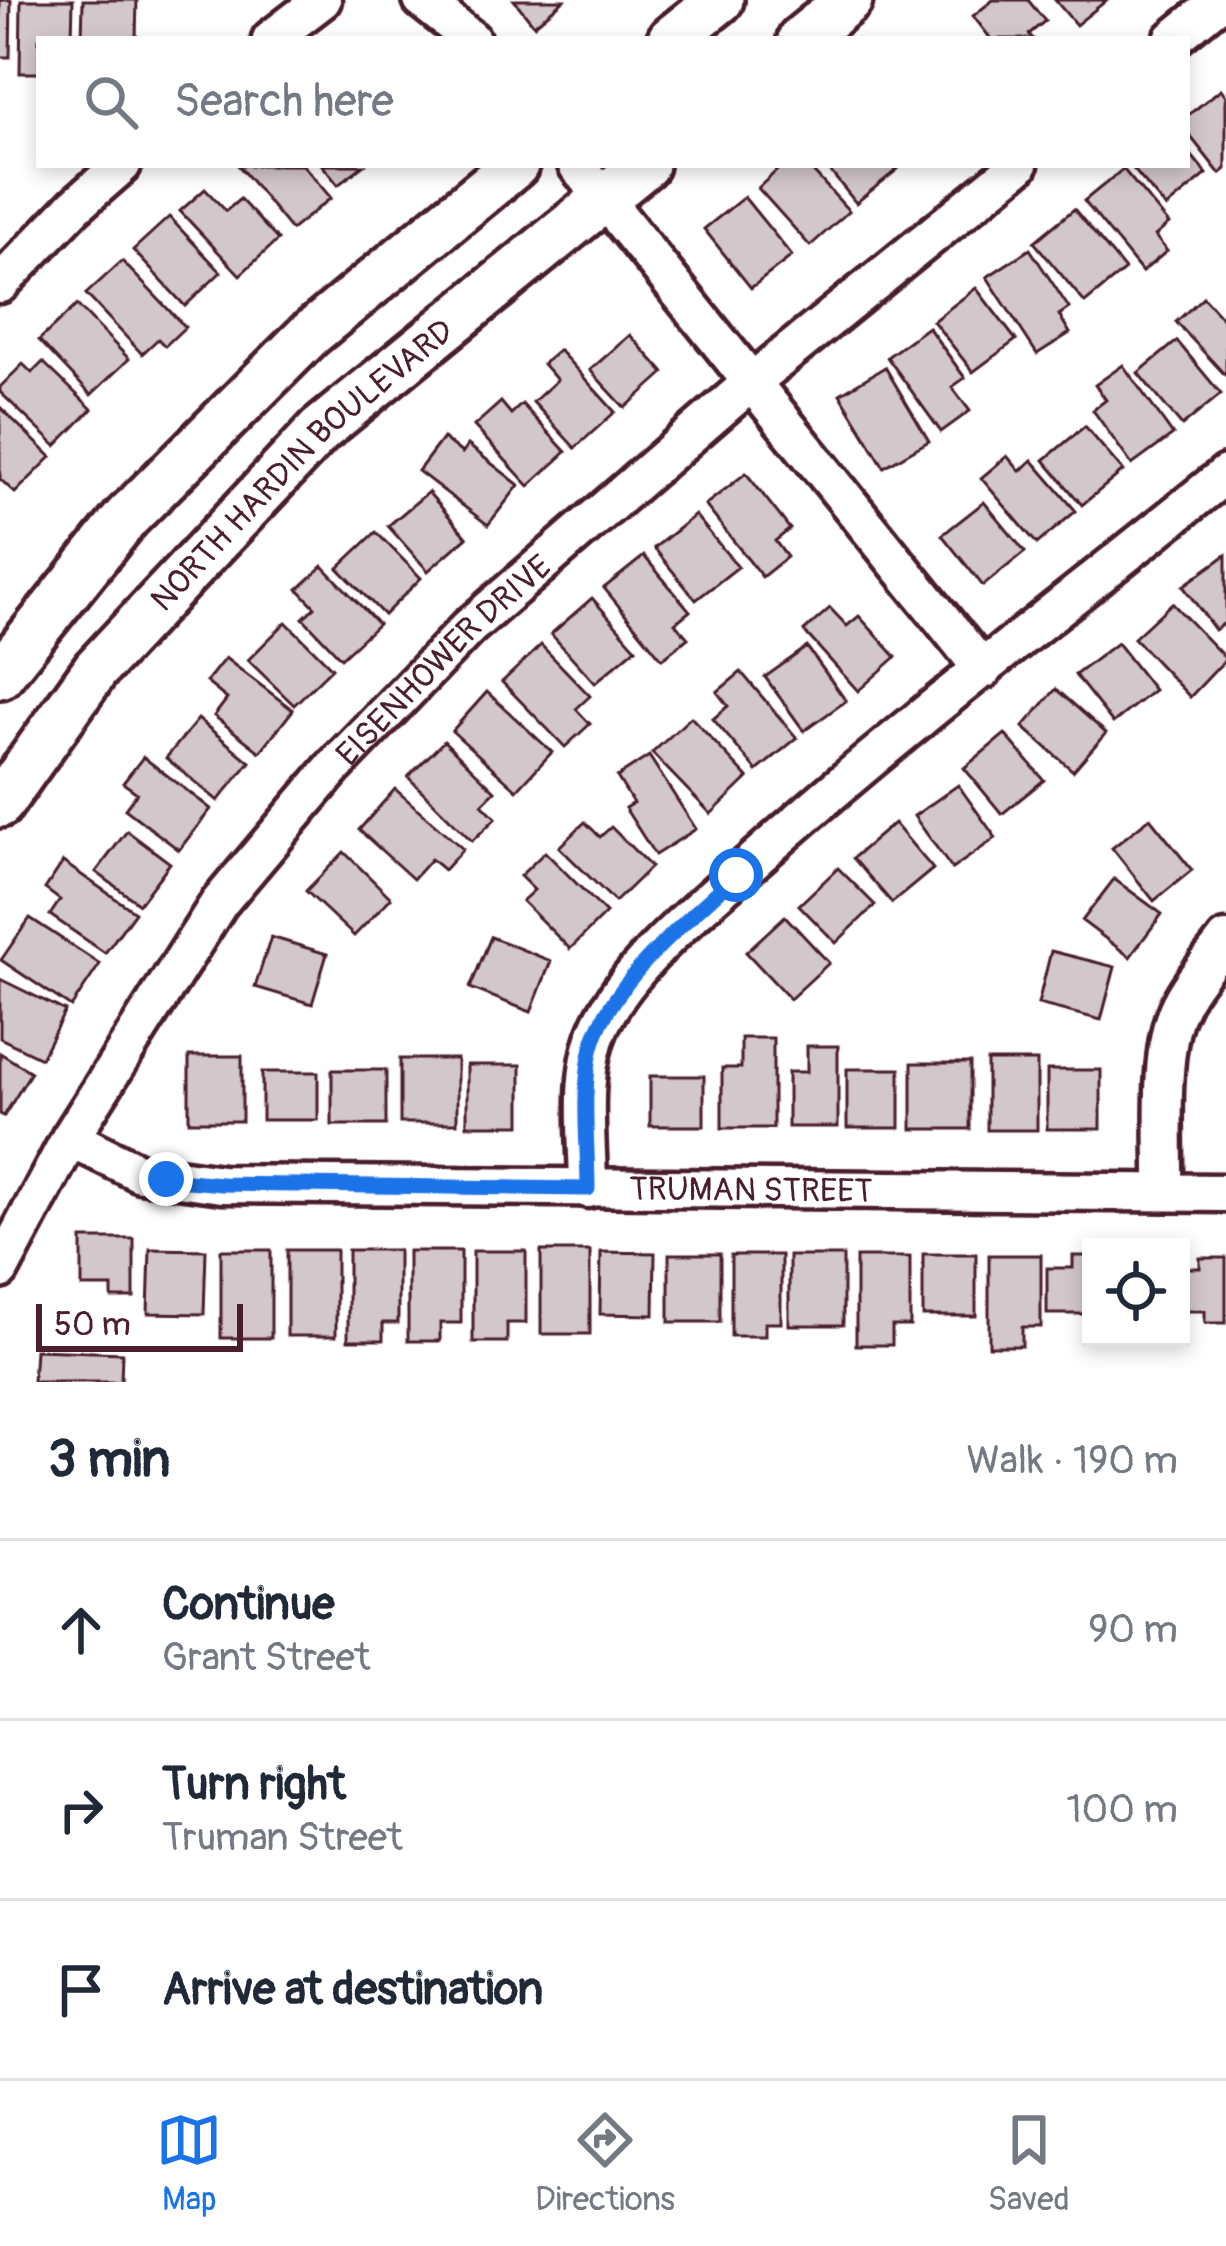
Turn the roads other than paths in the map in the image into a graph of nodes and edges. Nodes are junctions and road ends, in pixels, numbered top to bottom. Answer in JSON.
{"nodes":[{"id":1,"x":322,"y":0,"type":"edge"},
{"id":2,"x":422,"y":0,"type":"edge"},
{"id":3,"x":720,"y":0,"type":"edge"},
{"id":4,"x":850,"y":0,"type":"edge"},
{"id":5,"x":1221,"y":0,"type":"edge"},
{"id":6,"x":275,"y":36,"type":"edge"},
{"id":7,"x":467,"y":36,"type":"edge"},
{"id":8,"x":675,"y":36,"type":"edge"},
{"id":9,"x":805,"y":36,"type":"edge"},
{"id":10,"x":1177,"y":36,"type":"edge"},
{"id":11,"x":119,"y":168,"type":"edge"},
{"id":12,"x":511,"y":168,"type":"edge"},
{"id":13,"x":635,"y":168,"type":"edge"},
{"id":14,"x":1014,"y":168,"type":"edge"},
{"id":15,"x":591,"y":181,"type":"edge"},
{"id":16,"x":0,"y":284,"type":"edge"},
{"id":17,"x":753,"y":381,"type":"junction"},
{"id":18,"x":1226,"y":474,"type":"edge"},
{"id":19,"x":983,"y":670,"type":"junction"},
{"id":20,"x":0,"y":675,"type":"edge"},
{"id":21,"x":0,"y":804,"type":"edge"},
{"id":22,"x":1226,"y":940,"type":"edge"},
{"id":23,"x":70,"y":1138,"type":"junction"},
{"id":24,"x":588,"y":1189,"type":"junction"},
{"id":25,"x":1164,"y":1192,"type":"junction"},
{"id":26,"x":1226,"y":1193,"type":"edge"},
{"id":27,"x":0,"y":1270,"type":"edge"}],
"edges":[{"from":1,"to":6,"type":"street"},
{"from":2,"to":7,"type":"street"},
{"from":3,"to":8,"type":"main road"},
{"from":4,"to":9,"type":"main road"},
{"from":5,"to":10,"type":"street"},
{"from":11,"to":16,"type":"street"},
{"from":12,"to":20,"type":"main road"},
{"from":13,"to":15,"type":"main road","name":"NORTH HARDIN BOULEVARD"},
{"from":14,"to":17,"type":"street","name":"EISENHOWER DRIVE"},
{"from":15,"to":17,"type":"street"},
{"from":15,"to":21,"type":"main road","name":"NORTH HARDIN BOULEVARD"},
{"from":17,"to":19,"type":"street"},
{"from":17,"to":23,"type":"street","name":"EISENHOWER DRIVE"},
{"from":18,"to":19,"type":"street"},
{"from":19,"to":24,"type":"street"},
{"from":22,"to":25,"type":"street"},
{"from":23,"to":24,"type":"street","name":"TRUMAN STREET"},
{"from":23,"to":27,"type":"street","name":"EISENHOWER DRIVE"},
{"from":24,"to":25,"type":"street","name":"TRUMAN STREET"},
{"from":25,"to":26,"type":"street","name":"TRUMAN STREET"}]}
